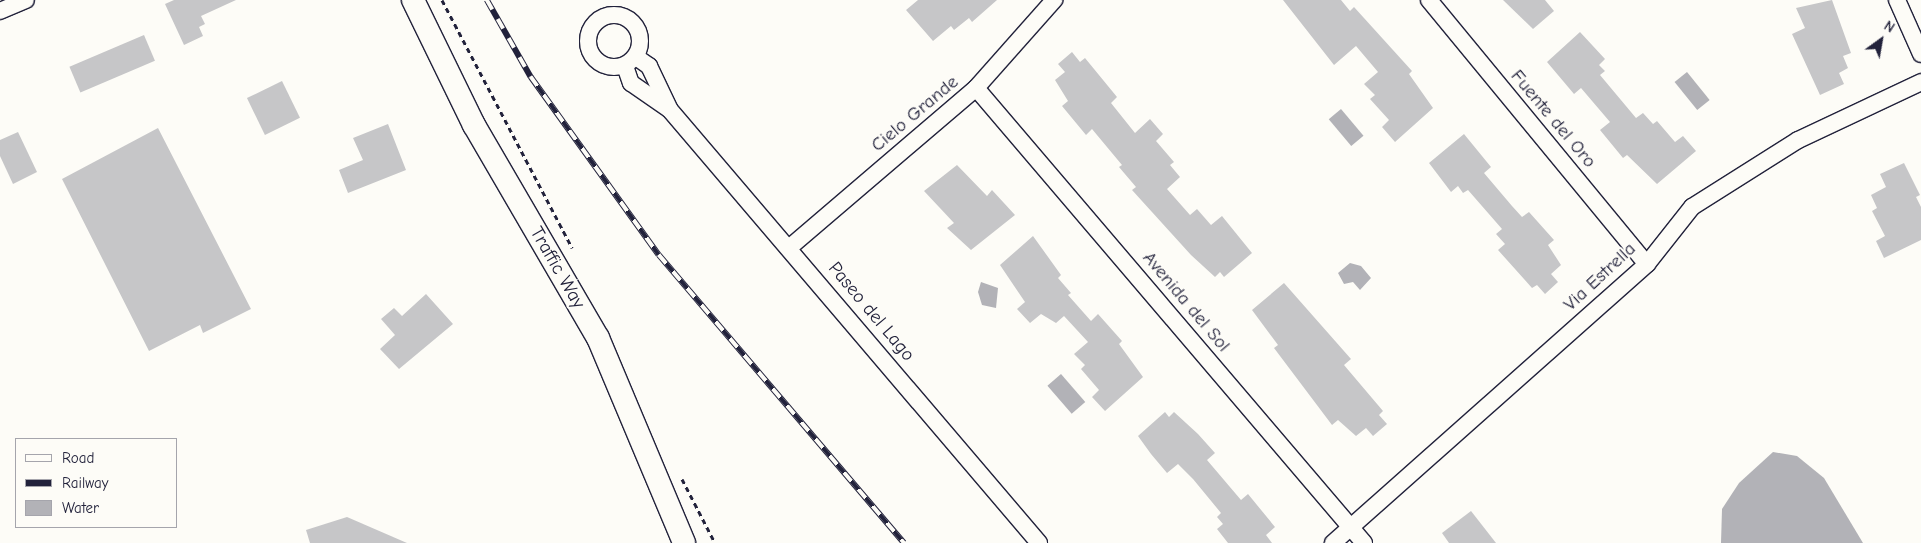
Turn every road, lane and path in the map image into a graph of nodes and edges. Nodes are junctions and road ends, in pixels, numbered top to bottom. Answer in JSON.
{"nodes":[{"id":1,"x":26,"y":0,"type":"edge"},
{"id":2,"x":413,"y":0,"type":"edge"},
{"id":3,"x":1054,"y":0,"type":"edge"},
{"id":4,"x":1429,"y":0,"type":"edge"},
{"id":5,"x":1898,"y":0,"type":"edge"},
{"id":6,"x":602,"y":8,"type":"edge"},
{"id":7,"x":0,"y":11,"type":"edge"},
{"id":8,"x":1921,"y":54,"type":"edge"},
{"id":9,"x":631,"y":61,"type":"junction"},
{"id":10,"x":1921,"y":82,"type":"edge"},
{"id":11,"x":976,"y":88,"type":"junction"},
{"id":12,"x":670,"y":110,"type":"junction"},
{"id":13,"x":790,"y":247,"type":"junction"},
{"id":14,"x":1646,"y":264,"type":"junction"},
{"id":15,"x":1352,"y":528,"type":"junction"},
{"id":16,"x":684,"y":543,"type":"edge"},
{"id":17,"x":1039,"y":543,"type":"edge"},
{"id":18,"x":1333,"y":543,"type":"edge"},
{"id":19,"x":1364,"y":543,"type":"edge"}],
"edges":[{"from":1,"to":7,"type":"street"},
{"from":2,"to":16,"type":"street","name":"Traffic Way"},
{"from":3,"to":11,"type":"street","name":"Cielo Grande"},
{"from":4,"to":14,"type":"street","name":"Fuente del Oro"},
{"from":5,"to":8,"type":"street"},
{"from":6,"to":9,"type":"street"},
{"from":6,"to":9,"type":"street"},
{"from":9,"to":12,"type":"street","name":"Paseo del Lago"},
{"from":9,"to":12,"type":"street","name":"Paseo del Lago"},
{"from":10,"to":14,"type":"street","name":"Via Estrella"},
{"from":11,"to":13,"type":"street","name":"Cielo Grande"},
{"from":11,"to":15,"type":"street","name":"Avenida del Sol"},
{"from":12,"to":13,"type":"street","name":"Paseo del Lago"},
{"from":13,"to":17,"type":"street","name":"Paseo del Lago"},
{"from":14,"to":15,"type":"street","name":"Via Estrella"},
{"from":15,"to":18,"type":"street","name":"Via Estrella"},
{"from":15,"to":19,"type":"street","name":"Avenida del Sol"}]}
